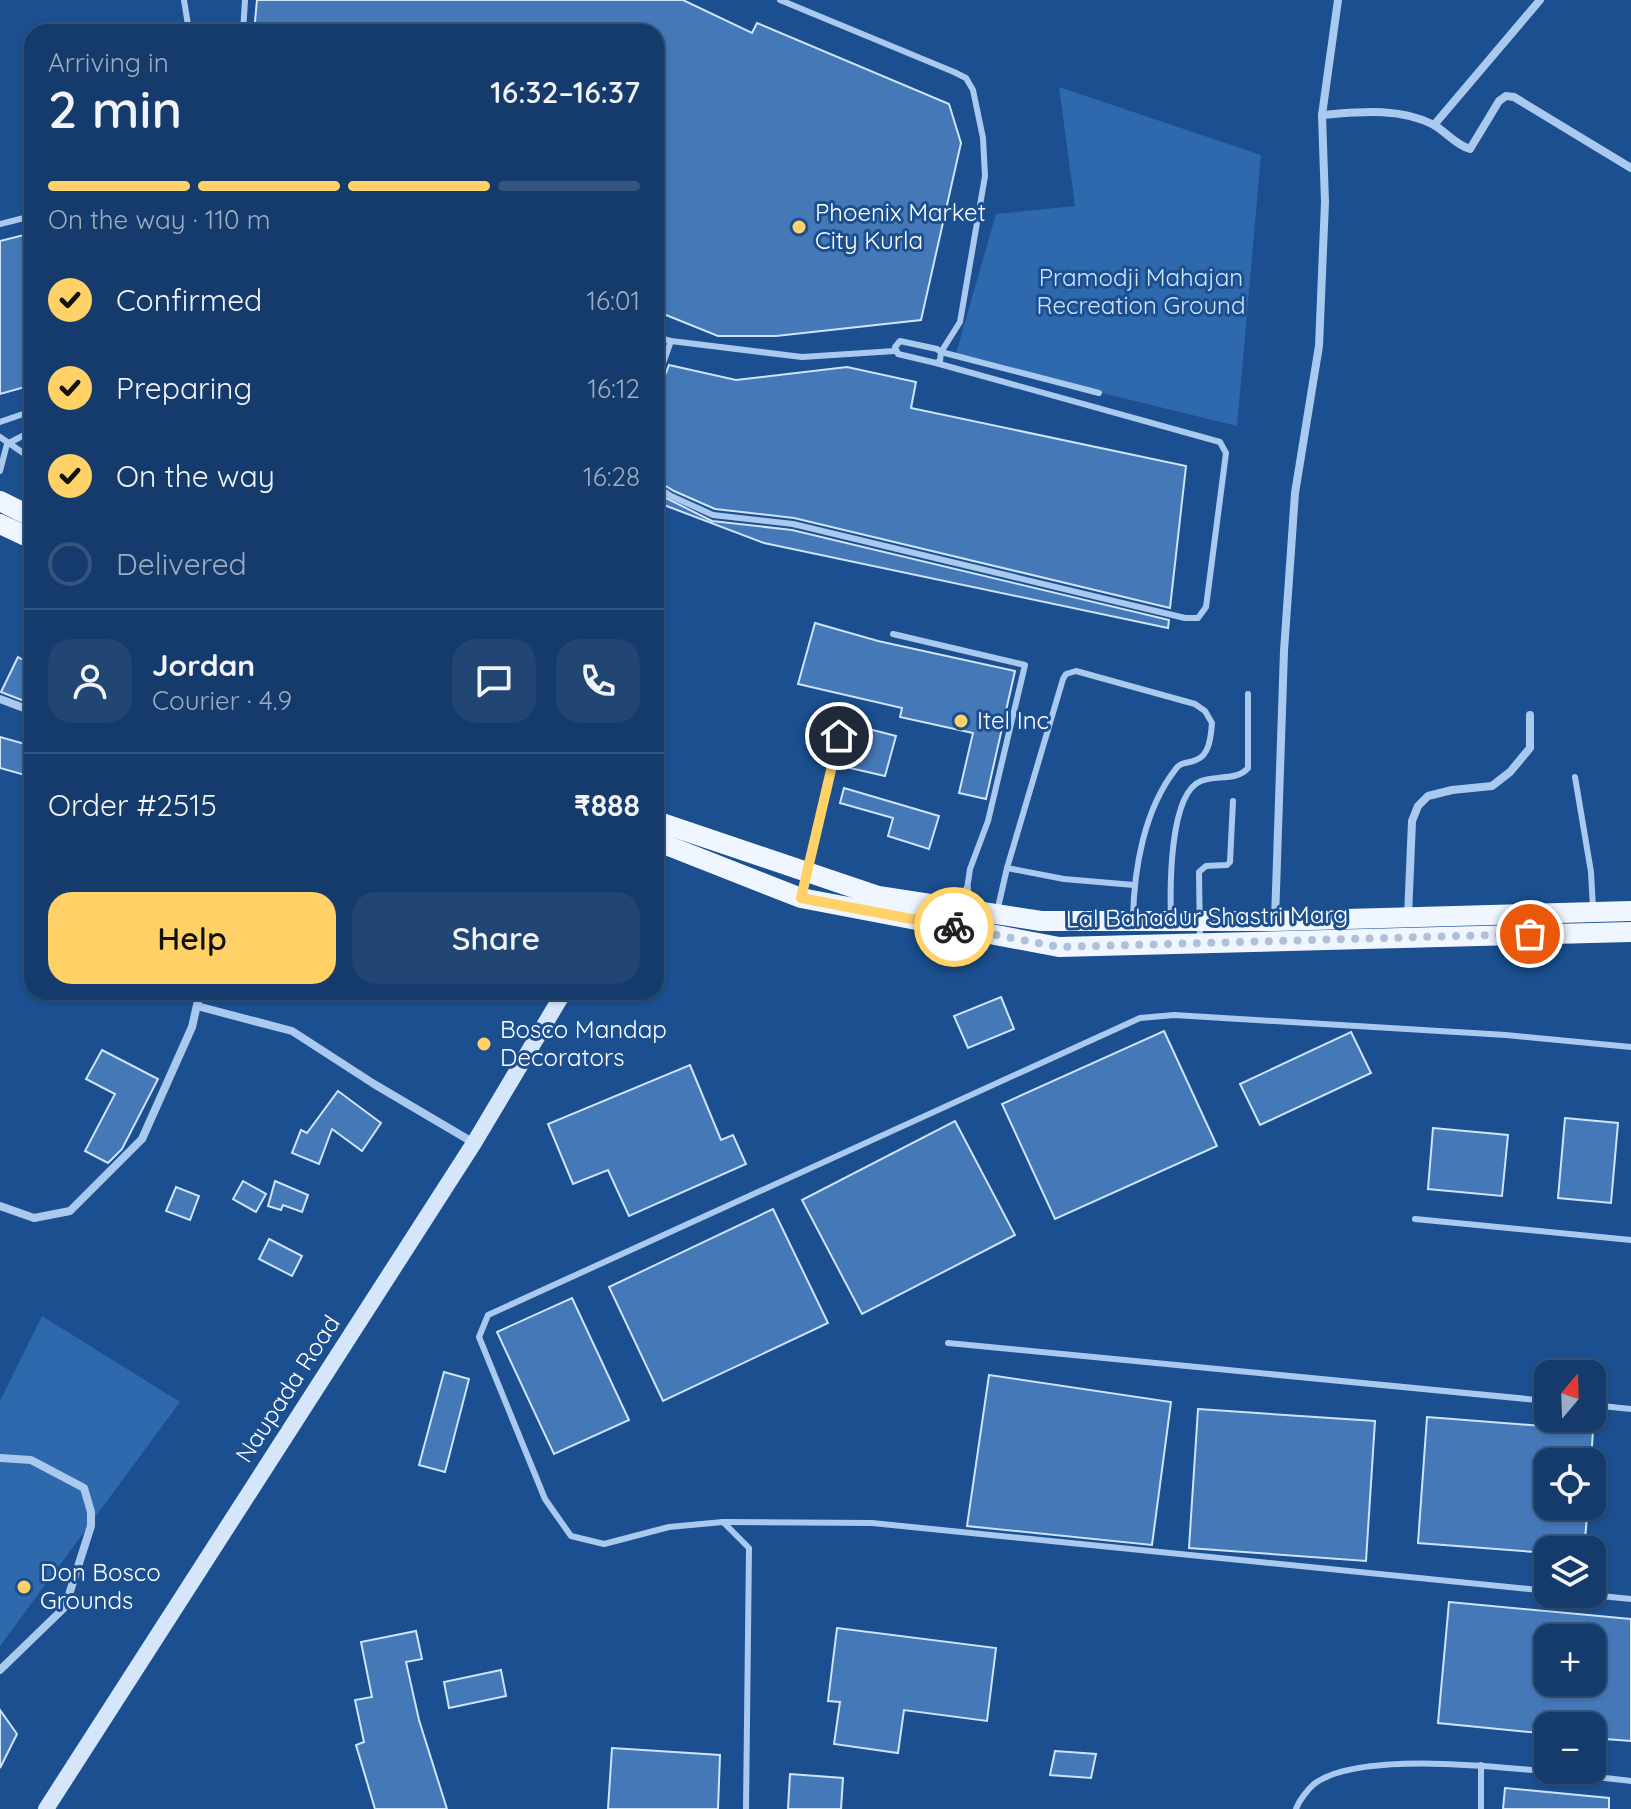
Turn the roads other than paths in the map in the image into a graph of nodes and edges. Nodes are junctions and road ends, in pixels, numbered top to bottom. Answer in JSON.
{"nodes":[{"id":1,"x":184,"y":0,"type":"edge"},
{"id":2,"x":245,"y":0,"type":"edge"},
{"id":3,"x":780,"y":0,"type":"edge"},
{"id":4,"x":1338,"y":0,"type":"edge"},
{"id":5,"x":1540,"y":0,"type":"edge"},
{"id":6,"x":188,"y":24,"type":"edge"},
{"id":7,"x":244,"y":24,"type":"edge"},
{"id":8,"x":1322,"y":115,"type":"junction"},
{"id":9,"x":1434,"y":125,"type":"junction"},
{"id":10,"x":1631,"y":168,"type":"edge"},
{"id":11,"x":24,"y":218,"type":"edge"},
{"id":12,"x":0,"y":224,"type":"edge"},
{"id":13,"x":664,"y":339,"type":"edge"},
{"id":14,"x":671,"y":341,"type":"junction"},
{"id":15,"x":895,"y":351,"type":"junction"},
{"id":16,"x":941,"y":352,"type":"junction"},
{"id":17,"x":664,"y":361,"type":"edge"},
{"id":18,"x":936,"y":363,"type":"junction"},
{"id":19,"x":1099,"y":393,"type":"dead end"},
{"id":20,"x":24,"y":414,"type":"edge"},
{"id":21,"x":0,"y":422,"type":"edge"},
{"id":22,"x":24,"y":435,"type":"edge"},
{"id":23,"x":0,"y":437,"type":"edge"},
{"id":24,"x":7,"y":444,"type":"junction"},
{"id":25,"x":24,"y":454,"type":"edge"},
{"id":26,"x":0,"y":471,"type":"edge"},
{"id":27,"x":664,"y":491,"type":"edge"},
{"id":28,"x":0,"y":501,"type":"edge"},
{"id":29,"x":24,"y":513,"type":"edge"},
{"id":30,"x":0,"y":524,"type":"edge"},
{"id":31,"x":24,"y":535,"type":"edge"},
{"id":32,"x":893,"y":634,"type":"dead end"},
{"id":33,"x":1248,"y":694,"type":"dead end"},
{"id":34,"x":0,"y":699,"type":"edge"},
{"id":35,"x":24,"y":708,"type":"edge"},
{"id":36,"x":845,"y":709,"type":"dead end"},
{"id":37,"x":1530,"y":715,"type":"dead end"},
{"id":38,"x":1575,"y":777,"type":"dead end"},
{"id":39,"x":1233,"y":801,"type":"dead end"},
{"id":40,"x":664,"y":833,"type":"edge"},
{"id":41,"x":664,"y":834,"type":"edge"},
{"id":42,"x":1007,"y":868,"type":"junction"},
{"id":43,"x":807,"y":872,"type":"junction"},
{"id":44,"x":1134,"y":885,"type":"junction"},
{"id":45,"x":801,"y":898,"type":"junction"},
{"id":46,"x":965,"y":899,"type":"junction"},
{"id":47,"x":1593,"y":911,"type":"junction"},
{"id":48,"x":1631,"y":911,"type":"edge"},
{"id":49,"x":997,"y":914,"type":"junction"},
{"id":50,"x":1408,"y":917,"type":"junction"},
{"id":51,"x":1057,"y":921,"type":"junction"},
{"id":52,"x":1133,"y":921,"type":"junction"},
{"id":53,"x":1171,"y":921,"type":"junction"},
{"id":54,"x":1199,"y":922,"type":"junction"},
{"id":55,"x":1277,"y":931,"type":"junction"},
{"id":56,"x":1631,"y":932,"type":"edge"},
{"id":57,"x":1200,"y":943,"type":"junction"},
{"id":58,"x":1059,"y":947,"type":"junction"},
{"id":59,"x":198,"y":1000,"type":"edge"},
{"id":60,"x":559,"y":1000,"type":"edge"},
{"id":61,"x":197,"y":1006,"type":"junction"},
{"id":62,"x":1631,"y":1047,"type":"edge"},
{"id":63,"x":474,"y":1143,"type":"junction"},
{"id":64,"x":0,"y":1206,"type":"edge"},
{"id":65,"x":1415,"y":1219,"type":"dead end"},
{"id":66,"x":1631,"y":1240,"type":"edge"},
{"id":67,"x":948,"y":1343,"type":"dead end"},
{"id":68,"x":1534,"y":1400,"type":"edge"},
{"id":69,"x":1606,"y":1406,"type":"edge"},
{"id":70,"x":1631,"y":1409,"type":"edge"},
{"id":71,"x":0,"y":1458,"type":"edge"},
{"id":72,"x":723,"y":1522,"type":"junction"},
{"id":73,"x":1534,"y":1590,"type":"edge"},
{"id":74,"x":1606,"y":1596,"type":"edge"},
{"id":75,"x":1631,"y":1599,"type":"edge"},
{"id":76,"x":0,"y":1670,"type":"edge"},
{"id":77,"x":1481,"y":1765,"type":"junction"},
{"id":78,"x":1631,"y":1781,"type":"edge"},
{"id":79,"x":46,"y":1809,"type":"edge"},
{"id":80,"x":746,"y":1809,"type":"edge"},
{"id":81,"x":1296,"y":1809,"type":"edge"},
{"id":82,"x":1481,"y":1809,"type":"edge"}],
"edges":[{"from":1,"to":6,"type":"lane"},
{"from":2,"to":7,"type":"lane"},
{"from":3,"to":16,"type":"lane"},
{"from":4,"to":8,"type":"street"},
{"from":5,"to":9,"type":"street"},
{"from":8,"to":9,"type":"street"},
{"from":8,"to":55,"type":"street"},
{"from":9,"to":10,"type":"street"},
{"from":11,"to":12,"type":"lane"},
{"from":13,"to":14,"type":"lane"},
{"from":14,"to":15,"type":"lane"},
{"from":14,"to":17,"type":"lane"},
{"from":15,"to":16,"type":"lane"},
{"from":15,"to":18,"type":"lane"},
{"from":16,"to":18,"type":"lane"},
{"from":16,"to":19,"type":"lane"},
{"from":18,"to":27,"type":"lane"},
{"from":20,"to":21,"type":"lane"},
{"from":22,"to":24,"type":"lane"},
{"from":23,"to":24,"type":"lane"},
{"from":24,"to":25,"type":"lane"},
{"from":24,"to":26,"type":"lane"},
{"from":28,"to":29,"type":"main road"},
{"from":30,"to":31,"type":"main road"},
{"from":32,"to":46,"type":"lane"},
{"from":33,"to":53,"type":"lane"},
{"from":34,"to":35,"type":"street"},
{"from":36,"to":43,"type":"lane"},
{"from":37,"to":50,"type":"street"},
{"from":38,"to":47,"type":"lane"},
{"from":39,"to":54,"type":"lane"},
{"from":40,"to":43,"type":"main road","name":"Lal Bahadur Shastri Marg"},
{"from":41,"to":45,"type":"main road","name":"Lal Bahadur Shastri Marg"},
{"from":42,"to":44,"type":"lane"},
{"from":42,"to":44,"type":"lane"},
{"from":42,"to":49,"type":"lane"},
{"from":43,"to":45,"type":"lane"},
{"from":43,"to":46,"type":"main road","name":"Lal Bahadur Shastri Marg"},
{"from":44,"to":52,"type":"lane"},
{"from":45,"to":58,"type":"main road","name":"Lal Bahadur Shastri Marg"},
{"from":46,"to":49,"type":"main road","name":"Lal Bahadur Shastri Marg"},
{"from":47,"to":48,"type":"main road","name":"Lal Bahadur Shastri Marg"},
{"from":47,"to":50,"type":"main road","name":"Lal Bahadur Shastri Marg"},
{"from":49,"to":51,"type":"main road","name":"Lal Bahadur Shastri Marg"},
{"from":50,"to":55,"type":"main road","name":"Lal Bahadur Shastri Marg"},
{"from":51,"to":52,"type":"main road","name":"Lal Bahadur Shastri Marg"},
{"from":51,"to":58,"type":"main road"},
{"from":52,"to":53,"type":"main road","name":"Lal Bahadur Shastri Marg"},
{"from":53,"to":54,"type":"main road","name":"Lal Bahadur Shastri Marg"},
{"from":54,"to":55,"type":"main road","name":"Lal Bahadur Shastri Marg"},
{"from":54,"to":57,"type":"lane"},
{"from":55,"to":56,"type":"main road","name":"Lal Bahadur Shastri Marg"},
{"from":55,"to":57,"type":"main road","name":"Lal Bahadur Shastri Marg"},
{"from":57,"to":58,"type":"main road","name":"Lal Bahadur Shastri Marg"},
{"from":59,"to":61,"type":"street"},
{"from":60,"to":63,"type":"street","name":"Naupada Road"},
{"from":61,"to":63,"type":"street"},
{"from":61,"to":64,"type":"street"},
{"from":62,"to":72,"type":"lane"},
{"from":63,"to":79,"type":"street","name":"Naupada Road"},
{"from":65,"to":66,"type":"lane"},
{"from":67,"to":68,"type":"lane"},
{"from":69,"to":70,"type":"lane"},
{"from":71,"to":76,"type":"street"},
{"from":72,"to":73,"type":"lane"},
{"from":72,"to":80,"type":"lane"},
{"from":74,"to":75,"type":"lane"},
{"from":77,"to":78,"type":"lane"},
{"from":77,"to":81,"type":"lane"},
{"from":77,"to":82,"type":"lane"}]}
